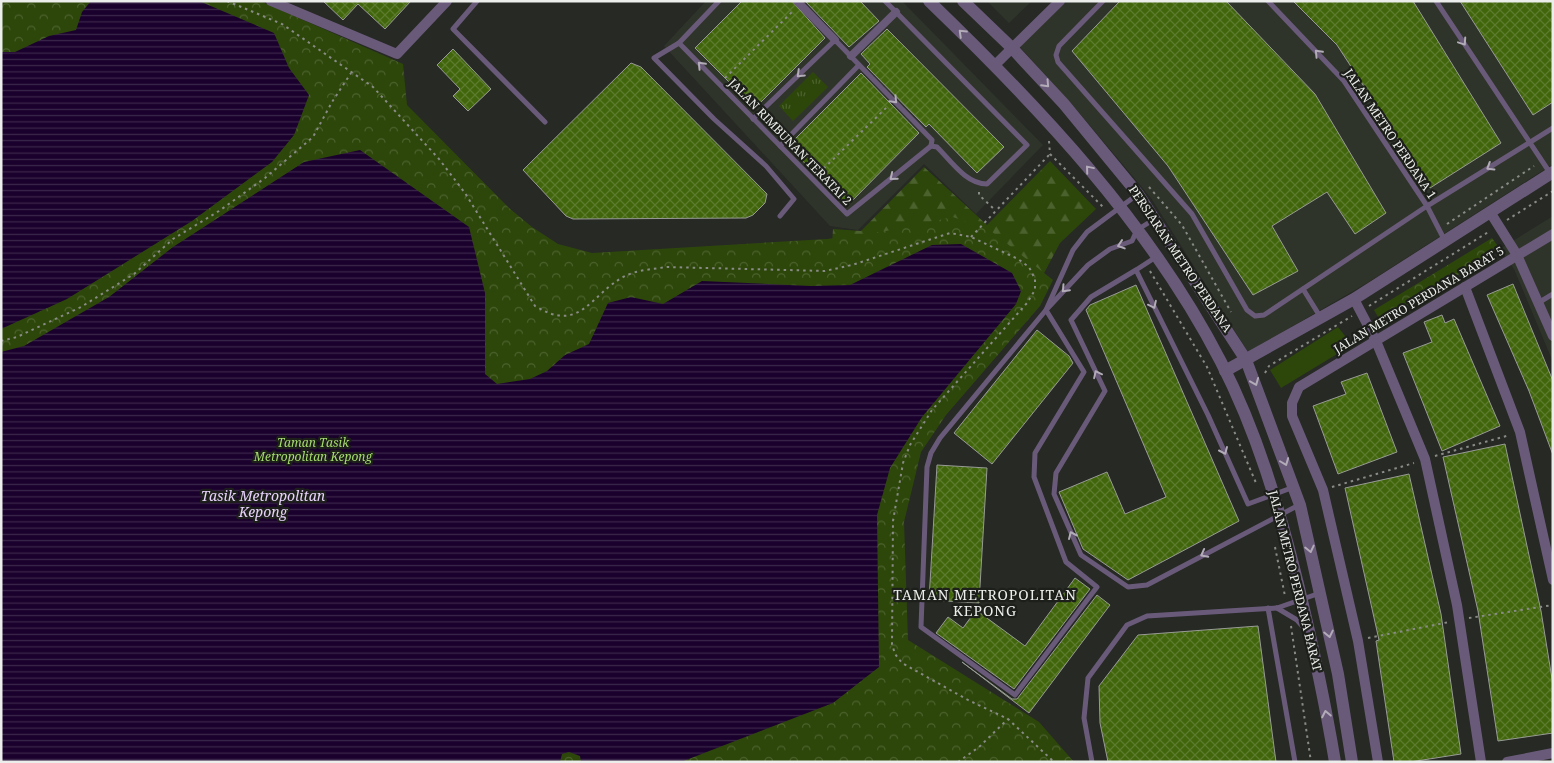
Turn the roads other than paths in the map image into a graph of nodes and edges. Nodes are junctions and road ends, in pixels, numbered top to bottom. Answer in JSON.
{"nodes":[{"id":1,"x":271,"y":1,"type":"edge"},
{"id":2,"x":447,"y":1,"type":"edge"},
{"id":3,"x":477,"y":1,"type":"edge"},
{"id":4,"x":719,"y":1,"type":"edge"},
{"id":5,"x":885,"y":1,"type":"edge"},
{"id":6,"x":929,"y":1,"type":"edge"},
{"id":7,"x":963,"y":1,"type":"edge"},
{"id":8,"x":1060,"y":1,"type":"edge"},
{"id":9,"x":1103,"y":1,"type":"edge"},
{"id":10,"x":1268,"y":1,"type":"edge"},
{"id":11,"x":1436,"y":1,"type":"edge"},
{"id":12,"x":798,"y":3,"type":"edge"},
{"id":13,"x":293,"y":5,"type":"edge"},
{"id":14,"x":896,"y":12,"type":"junction"},
{"id":15,"x":835,"y":40,"type":"junction"},
{"id":16,"x":679,"y":42,"type":"junction"},
{"id":17,"x":1012,"y":48,"type":"junction"},
{"id":18,"x":851,"y":56,"type":"junction"},
{"id":19,"x":860,"y":65,"type":"junction"},
{"id":20,"x":995,"y":65,"type":"junction"},
{"id":21,"x":753,"y":119,"type":"junction"},
{"id":22,"x":545,"y":122,"type":"dead end"},
{"id":23,"x":1553,"y":128,"type":"edge"},
{"id":24,"x":1531,"y":141,"type":"junction"},
{"id":25,"x":780,"y":146,"type":"junction"},
{"id":26,"x":931,"y":146,"type":"junction"},
{"id":27,"x":1552,"y":172,"type":"edge"},
{"id":28,"x":1138,"y":194,"type":"junction"},
{"id":29,"x":1427,"y":206,"type":"junction"},
{"id":30,"x":1120,"y":207,"type":"junction"},
{"id":31,"x":1490,"y":212,"type":"junction"},
{"id":32,"x":780,"y":216,"type":"dead end"},
{"id":33,"x":1155,"y":218,"type":"junction"},
{"id":34,"x":1137,"y":230,"type":"junction"},
{"id":35,"x":1553,"y":234,"type":"edge"},
{"id":36,"x":1442,"y":235,"type":"junction"},
{"id":37,"x":1517,"y":255,"type":"junction"},
{"id":38,"x":1157,"y":257,"type":"junction"},
{"id":39,"x":1136,"y":270,"type":"junction"},
{"id":40,"x":1464,"y":287,"type":"junction"},
{"id":41,"x":1303,"y":288,"type":"junction"},
{"id":42,"x":1553,"y":294,"type":"edge"},
{"id":43,"x":1354,"y":299,"type":"junction"},
{"id":44,"x":1538,"y":303,"type":"junction"},
{"id":45,"x":1046,"y":310,"type":"junction"},
{"id":46,"x":1322,"y":319,"type":"junction"},
{"id":47,"x":1553,"y":336,"type":"edge"},
{"id":48,"x":1376,"y":341,"type":"junction"},
{"id":49,"x":1246,"y":360,"type":"junction"},
{"id":50,"x":1226,"y":371,"type":"junction"},
{"id":51,"x":1295,"y":487,"type":"junction"},
{"id":52,"x":1275,"y":494,"type":"junction"},
{"id":53,"x":1300,"y":505,"type":"junction"},
{"id":54,"x":1280,"y":514,"type":"junction"},
{"id":55,"x":1553,"y":580,"type":"edge"},
{"id":56,"x":1321,"y":593,"type":"junction"},
{"id":57,"x":1301,"y":599,"type":"junction"},
{"id":58,"x":1268,"y":608,"type":"junction"},
{"id":59,"x":1277,"y":608,"type":"junction"},
{"id":60,"x":1314,"y":652,"type":"junction"},
{"id":61,"x":1553,"y":754,"type":"edge"},
{"id":62,"x":1092,"y":762,"type":"edge"},
{"id":63,"x":1295,"y":762,"type":"edge"},
{"id":64,"x":1335,"y":762,"type":"edge"},
{"id":65,"x":1352,"y":762,"type":"edge"},
{"id":66,"x":1378,"y":762,"type":"edge"},
{"id":67,"x":1481,"y":762,"type":"edge"},
{"id":68,"x":1507,"y":762,"type":"edge"}],
"edges":[{"from":1,"to":13,"type":"street"},
{"from":2,"to":13,"type":"street"},
{"from":3,"to":22,"type":"lane"},
{"from":4,"to":16,"type":"lane"},
{"from":5,"to":14,"type":"lane"},
{"from":20,"to":6,"type":"street","name":"PERSIARAN METRO PERDANA","one_way":true},
{"from":7,"to":17,"type":"street","name":"PERSIARAN METRO PERDANA"},
{"from":8,"to":17,"type":"street"},
{"from":9,"to":41,"type":"lane"},
{"from":29,"to":10,"type":"lane","name":"JALAN METRO PERDANA 1","one_way":true},
{"from":11,"to":24,"type":"lane","one_way":true},
{"from":12,"to":15,"type":"street"},
{"from":14,"to":18,"type":"street"},
{"from":14,"to":26,"type":"lane"},
{"from":15,"to":18,"type":"lane"},
{"from":15,"to":21,"type":"lane","one_way":true},
{"from":21,"to":16,"type":"lane","name":"JALAN RIMBUNAN TERATAI 2","one_way":true},
{"from":16,"to":32,"type":"lane"},
{"from":17,"to":20,"type":"street"},
{"from":17,"to":28,"type":"street","name":"PERSIARAN METRO PERDANA","one_way":true},
{"from":18,"to":19,"type":"lane"},
{"from":19,"to":25,"type":"lane"},
{"from":19,"to":26,"type":"lane","one_way":true},
{"from":30,"to":20,"type":"street","name":"PERSIARAN METRO PERDANA","one_way":true},
{"from":21,"to":25,"type":"lane","name":"JALAN RIMBUNAN TERATAI 2"},
{"from":23,"to":24,"type":"lane"},
{"from":24,"to":27,"type":"lane"},
{"from":24,"to":29,"type":"lane","one_way":true},
{"from":26,"to":25,"type":"lane","name":"JALAN RIMBUNAN TERATAI 2","one_way":true},
{"from":27,"to":31,"type":"street"},
{"from":28,"to":30,"type":"lane"},
{"from":28,"to":33,"type":"street","name":"PERSIARAN METRO PERDANA"},
{"from":29,"to":36,"type":"lane","name":"JALAN METRO PERDANA 1"},
{"from":29,"to":41,"type":"lane"},
{"from":30,"to":34,"type":"street","name":"PERSIARAN METRO PERDANA"},
{"from":30,"to":45,"type":"lane"},
{"from":31,"to":36,"type":"street"},
{"from":31,"to":37,"type":"street"},
{"from":33,"to":34,"type":"lane"},
{"from":33,"to":49,"type":"street","name":"PERSIARAN METRO PERDANA"},
{"from":34,"to":38,"type":"street","name":"PERSIARAN METRO PERDANA"},
{"from":34,"to":45,"type":"lane","one_way":true},
{"from":35,"to":37,"type":"street","name":"JALAN METRO PERDANA BARAT 5"},
{"from":36,"to":43,"type":"street"},
{"from":37,"to":40,"type":"street","name":"JALAN METRO PERDANA BARAT 5"},
{"from":37,"to":44,"type":"street"},
{"from":38,"to":39,"type":"lane"},
{"from":38,"to":50,"type":"street","name":"PERSIARAN METRO PERDANA"},
{"from":39,"to":52,"type":"lane","one_way":true},
{"from":54,"to":39,"type":"lane","one_way":true},
{"from":40,"to":48,"type":"street","name":"JALAN METRO PERDANA BARAT 5"},
{"from":40,"to":55,"type":"street"},
{"from":41,"to":46,"type":"lane"},
{"from":42,"to":44,"type":"lane"},
{"from":43,"to":46,"type":"street"},
{"from":43,"to":48,"type":"street"},
{"from":44,"to":47,"type":"street"},
{"from":45,"to":45,"type":"lane"},
{"from":46,"to":49,"type":"street"},
{"from":48,"to":66,"type":"street","name":"JALAN METRO PERDANA BARAT 5"},
{"from":48,"to":67,"type":"street"},
{"from":49,"to":50,"type":"street"},
{"from":49,"to":51,"type":"street","name":"JALAN METRO PERDANA BARAT","one_way":true},
{"from":50,"to":52,"type":"street","name":"JALAN METRO PERDANA BARAT"},
{"from":51,"to":52,"type":"lane"},
{"from":51,"to":53,"type":"street","name":"JALAN METRO PERDANA BARAT"},
{"from":52,"to":54,"type":"street","name":"JALAN METRO PERDANA BARAT"},
{"from":53,"to":54,"type":"lane"},
{"from":53,"to":56,"type":"street","name":"JALAN METRO PERDANA BARAT","one_way":true},
{"from":54,"to":57,"type":"street","name":"JALAN METRO PERDANA BARAT"},
{"from":56,"to":57,"type":"lane"},
{"from":56,"to":65,"type":"street","name":"JALAN METRO PERDANA BARAT","one_way":true},
{"from":57,"to":59,"type":"lane"},
{"from":57,"to":60,"type":"street","name":"JALAN METRO PERDANA BARAT"},
{"from":58,"to":59,"type":"lane"},
{"from":58,"to":62,"type":"lane"},
{"from":58,"to":63,"type":"lane"},
{"from":59,"to":60,"type":"lane"},
{"from":64,"to":60,"type":"street","name":"JALAN METRO PERDANA BARAT","one_way":true},
{"from":61,"to":68,"type":"street"}]}
